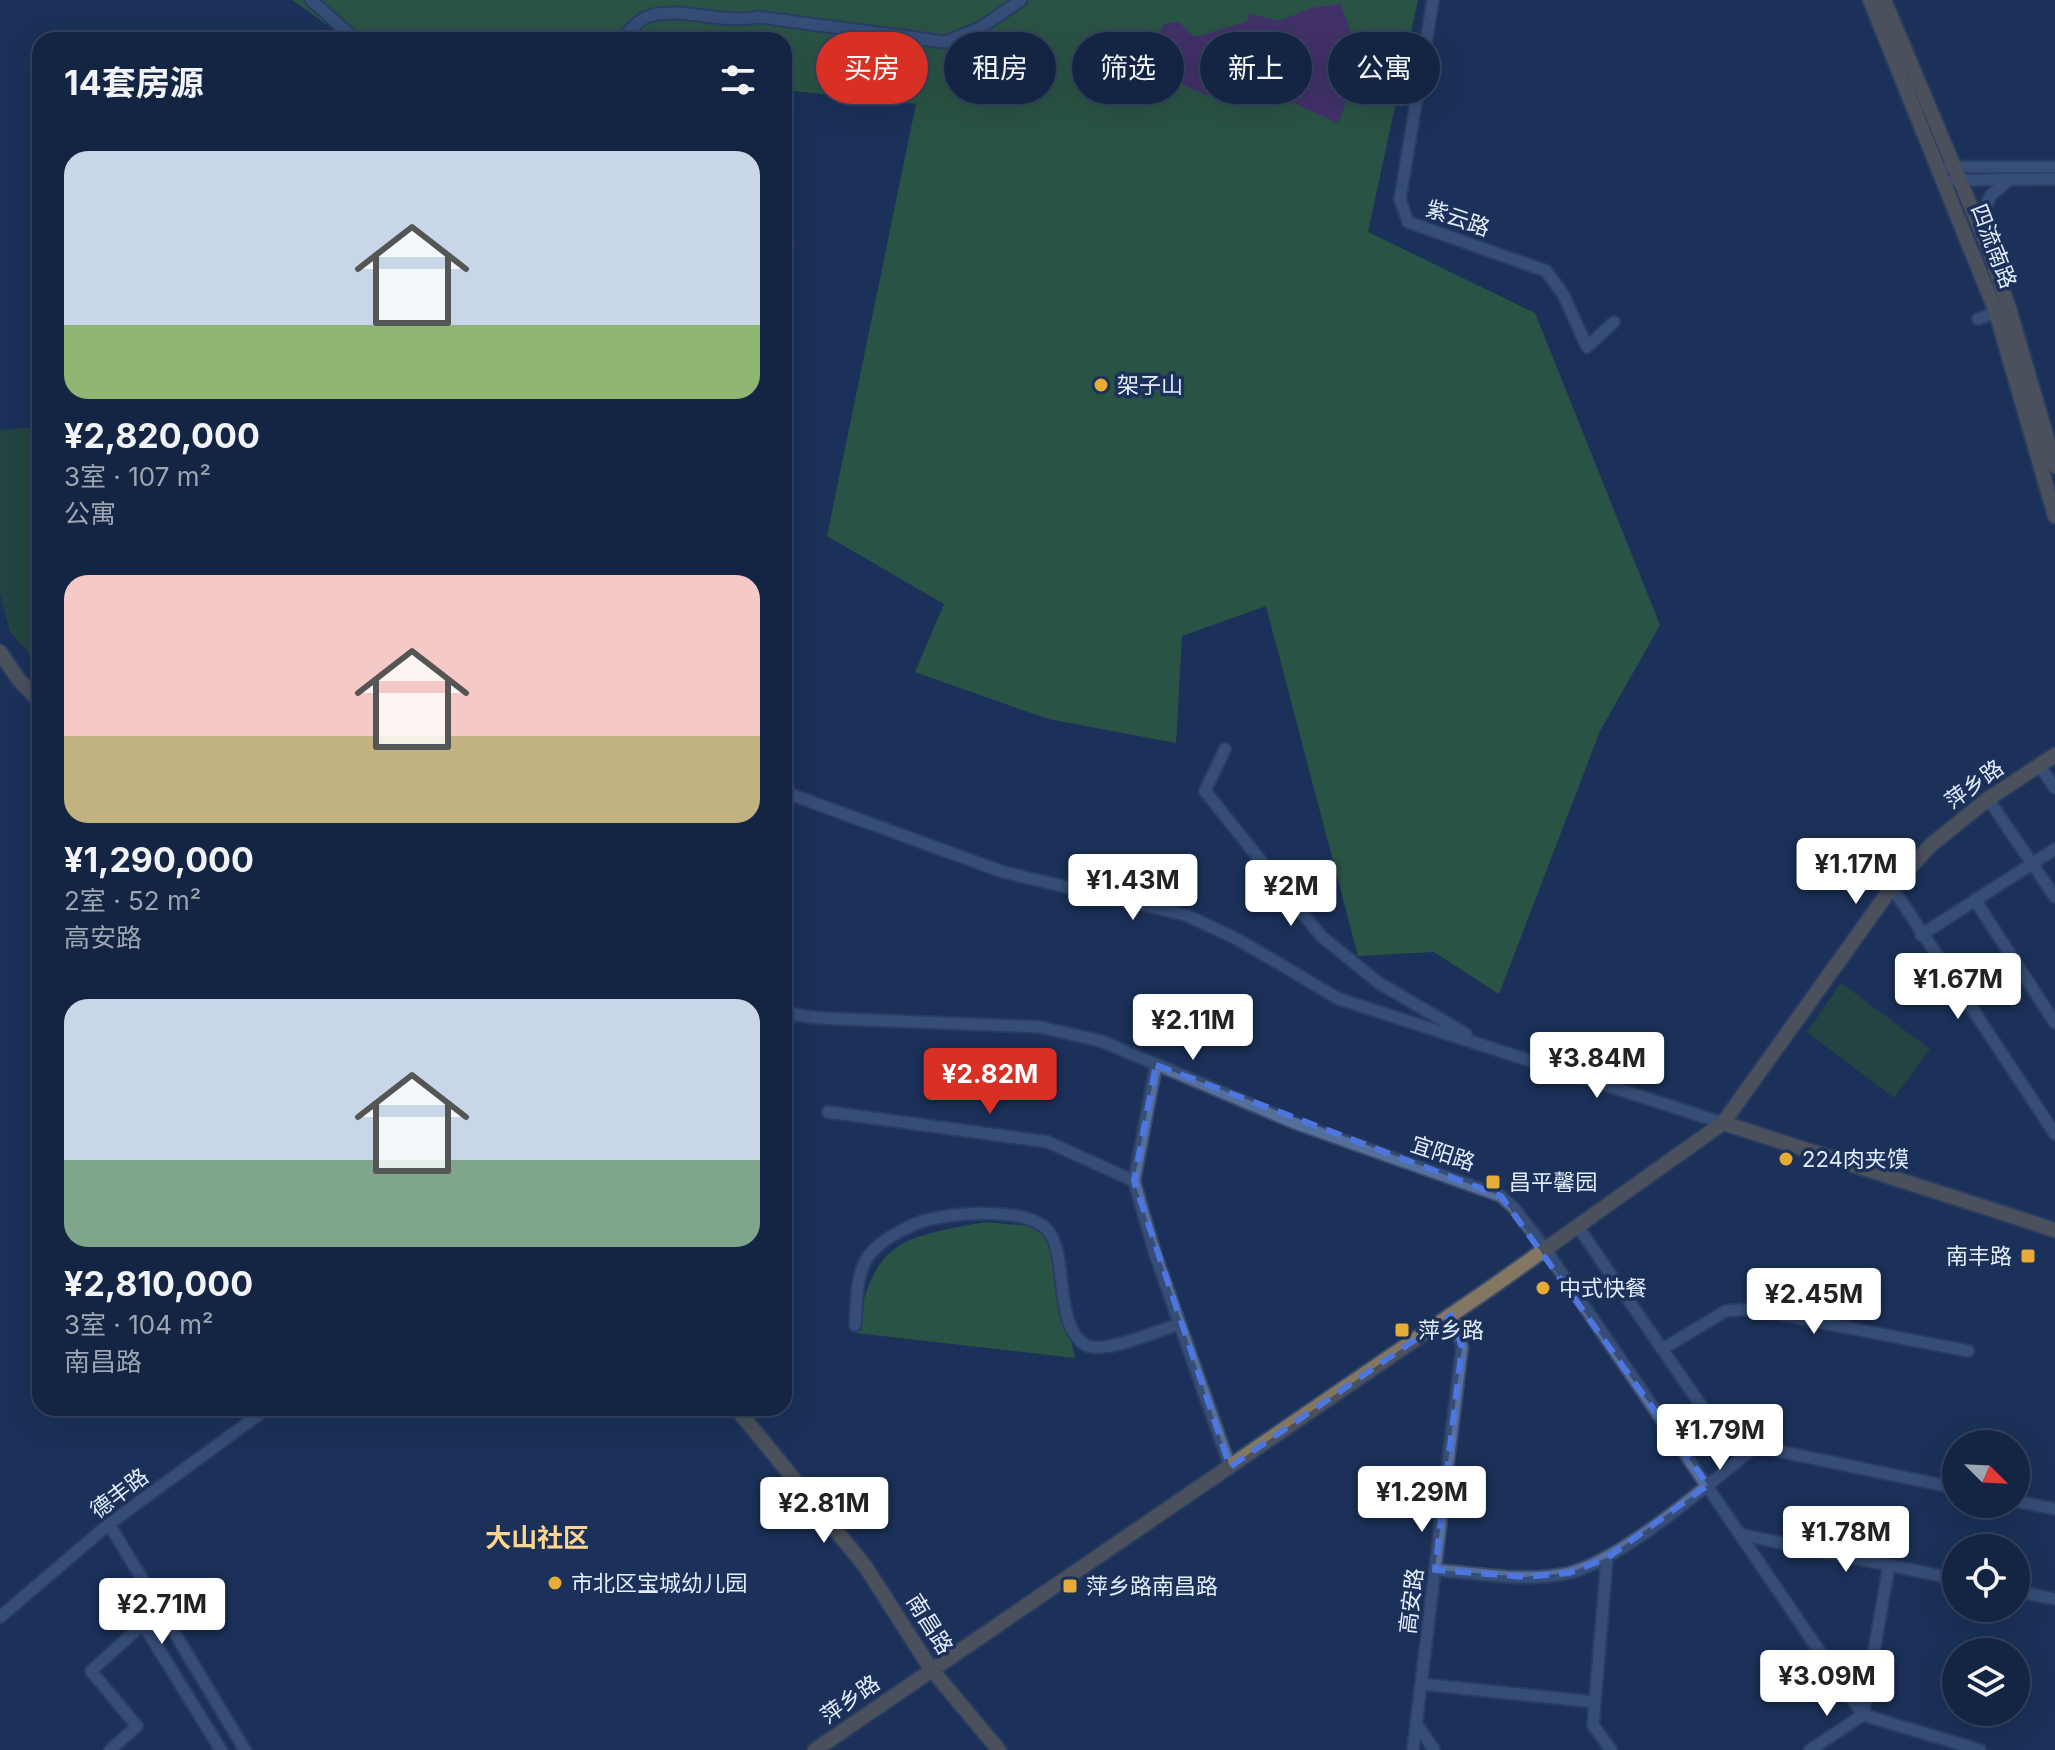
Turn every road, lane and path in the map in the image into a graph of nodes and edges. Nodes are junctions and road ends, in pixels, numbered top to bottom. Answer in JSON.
{"nodes":[{"id":1,"x":311,"y":0,"type":"edge"},
{"id":2,"x":1021,"y":0,"type":"edge"},
{"id":3,"x":1433,"y":0,"type":"edge"},
{"id":4,"x":1870,"y":0,"type":"edge"},
{"id":5,"x":1884,"y":0,"type":"edge"},
{"id":6,"x":347,"y":32,"type":"edge"},
{"id":7,"x":631,"y":32,"type":"edge"},
{"id":8,"x":2055,"y":167,"type":"edge"},
{"id":9,"x":1959,"y":173,"type":"junction"},
{"id":10,"x":1942,"y":174,"type":"junction"},
{"id":11,"x":2055,"y":179,"type":"edge"},
{"id":12,"x":2009,"y":180,"type":"junction"},
{"id":13,"x":1978,"y":222,"type":"junction"},
{"id":14,"x":2002,"y":310,"type":"junction"},
{"id":15,"x":1978,"y":319,"type":"dead end"},
{"id":16,"x":1614,"y":322,"type":"dead end"},
{"id":17,"x":2055,"y":466,"type":"edge"},
{"id":18,"x":2055,"y":516,"type":"edge"},
{"id":19,"x":0,"y":652,"type":"edge"},
{"id":20,"x":32,"y":692,"type":"edge"},
{"id":21,"x":1225,"y":749,"type":"dead end"},
{"id":22,"x":2055,"y":755,"type":"edge"},
{"id":23,"x":2039,"y":765,"type":"junction"},
{"id":24,"x":2055,"y":788,"type":"edge"},
{"id":25,"x":792,"y":795,"type":"edge"},
{"id":26,"x":1988,"y":799,"type":"junction"},
{"id":27,"x":2055,"y":849,"type":"edge"},
{"id":28,"x":2031,"y":864,"type":"junction"},
{"id":29,"x":1892,"y":887,"type":"junction"},
{"id":30,"x":2055,"y":897,"type":"edge"},
{"id":31,"x":1975,"y":900,"type":"junction"},
{"id":32,"x":1921,"y":935,"type":"junction"},
{"id":33,"x":792,"y":1014,"type":"edge"},
{"id":34,"x":2055,"y":1023,"type":"edge"},
{"id":35,"x":1482,"y":1044,"type":"junction"},
{"id":36,"x":1156,"y":1065,"type":"junction"},
{"id":37,"x":828,"y":1112,"type":"dead end"},
{"id":38,"x":2050,"y":1117,"type":"edge"},
{"id":39,"x":1723,"y":1123,"type":"junction"},
{"id":40,"x":2055,"y":1134,"type":"edge"},
{"id":41,"x":1134,"y":1181,"type":"junction"},
{"id":42,"x":1578,"y":1227,"type":"junction"},
{"id":43,"x":2055,"y":1230,"type":"edge"},
{"id":44,"x":1546,"y":1250,"type":"junction"},
{"id":45,"x":1451,"y":1315,"type":"junction"},
{"id":46,"x":1179,"y":1324,"type":"junction"},
{"id":47,"x":855,"y":1325,"type":"dead end"},
{"id":48,"x":1662,"y":1349,"type":"junction"},
{"id":49,"x":1968,"y":1351,"type":"dead end"},
{"id":50,"x":257,"y":1416,"type":"edge"},
{"id":51,"x":743,"y":1416,"type":"edge"},
{"id":52,"x":1755,"y":1447,"type":"junction"},
{"id":53,"x":1230,"y":1467,"type":"junction"},
{"id":54,"x":1708,"y":1485,"type":"junction"},
{"id":55,"x":1942,"y":1485,"type":"edge"},
{"id":56,"x":2030,"y":1504,"type":"edge"},
{"id":57,"x":2055,"y":1509,"type":"edge"},
{"id":58,"x":109,"y":1524,"type":"junction"},
{"id":59,"x":1743,"y":1535,"type":"junction"},
{"id":60,"x":1607,"y":1558,"type":"junction"},
{"id":61,"x":1889,"y":1565,"type":"junction"},
{"id":62,"x":1435,"y":1570,"type":"junction"},
{"id":63,"x":1942,"y":1576,"type":"edge"},
{"id":64,"x":2030,"y":1594,"type":"edge"},
{"id":65,"x":2055,"y":1599,"type":"edge"},
{"id":66,"x":0,"y":1617,"type":"edge"},
{"id":67,"x":931,"y":1669,"type":"junction"},
{"id":68,"x":1421,"y":1684,"type":"junction"},
{"id":69,"x":1595,"y":1702,"type":"junction"},
{"id":70,"x":1863,"y":1715,"type":"junction"},
{"id":71,"x":1416,"y":1723,"type":"junction"},
{"id":72,"x":110,"y":1750,"type":"edge"},
{"id":73,"x":221,"y":1750,"type":"edge"},
{"id":74,"x":245,"y":1750,"type":"edge"},
{"id":75,"x":815,"y":1750,"type":"edge"},
{"id":76,"x":999,"y":1750,"type":"edge"},
{"id":77,"x":1413,"y":1750,"type":"edge"},
{"id":78,"x":1434,"y":1750,"type":"edge"},
{"id":79,"x":1611,"y":1750,"type":"edge"},
{"id":80,"x":1810,"y":1750,"type":"edge"},
{"id":81,"x":1980,"y":1750,"type":"edge"}],
"edges":[{"from":1,"to":6,"type":"street"},
{"from":2,"to":7,"type":"street"},
{"from":3,"to":16,"type":"street","name":"紫云路"},
{"from":4,"to":10,"type":"main road","name":"四流南路"},
{"from":5,"to":9,"type":"main road","name":"四流南路"},
{"from":8,"to":9,"type":"street"},
{"from":9,"to":10,"type":"street"},
{"from":9,"to":12,"type":"street"},
{"from":9,"to":13,"type":"main road","name":"四流南路"},
{"from":10,"to":14,"type":"main road","name":"四流南路"},
{"from":11,"to":12,"type":"street"},
{"from":12,"to":13,"type":"street"},
{"from":13,"to":14,"type":"main road","name":"四流南路"},
{"from":14,"to":15,"type":"street"},
{"from":14,"to":17,"type":"main road","name":"四流南路"},
{"from":14,"to":18,"type":"main road","name":"四流南路"},
{"from":19,"to":20,"type":"main road"},
{"from":21,"to":35,"type":"street"},
{"from":22,"to":23,"type":"main road","name":"萍乡路"},
{"from":23,"to":24,"type":"street"},
{"from":23,"to":26,"type":"main road","name":"萍乡路"},
{"from":25,"to":35,"type":"street"},
{"from":26,"to":28,"type":"street"},
{"from":26,"to":29,"type":"main road","name":"萍乡路"},
{"from":27,"to":28,"type":"street"},
{"from":28,"to":30,"type":"street"},
{"from":28,"to":31,"type":"street"},
{"from":29,"to":32,"type":"street"},
{"from":29,"to":39,"type":"main road","name":"萍乡路"},
{"from":31,"to":32,"type":"street"},
{"from":31,"to":34,"type":"street"},
{"from":32,"to":38,"type":"street"},
{"from":33,"to":36,"type":"street","name":"宜阳路"},
{"from":35,"to":39,"type":"street"},
{"from":36,"to":41,"type":"street"},
{"from":36,"to":44,"type":"street","name":"宜阳路"},
{"from":37,"to":41,"type":"street"},
{"from":38,"to":40,"type":"street"},
{"from":39,"to":42,"type":"main road","name":"萍乡路"},
{"from":39,"to":43,"type":"main road"},
{"from":41,"to":46,"type":"street"},
{"from":42,"to":44,"type":"main road","name":"萍乡路"},
{"from":42,"to":48,"type":"street"},
{"from":44,"to":45,"type":"main road","name":"萍乡路"},
{"from":44,"to":54,"type":"street","name":"宜阳路"},
{"from":45,"to":53,"type":"main road","name":"萍乡路"},
{"from":45,"to":62,"type":"street","name":"高安路"},
{"from":46,"to":47,"type":"street"},
{"from":46,"to":53,"type":"street"},
{"from":48,"to":49,"type":"street"},
{"from":48,"to":52,"type":"street"},
{"from":50,"to":58,"type":"street","name":"德丰路"},
{"from":51,"to":67,"type":"main road","name":"南昌路"},
{"from":52,"to":54,"type":"street"},
{"from":52,"to":55,"type":"street"},
{"from":53,"to":67,"type":"main road","name":"萍乡路"},
{"from":54,"to":59,"type":"street","name":"宜阳路"},
{"from":54,"to":60,"type":"street"},
{"from":56,"to":57,"type":"street"},
{"from":58,"to":66,"type":"street","name":"德丰路"},
{"from":58,"to":74,"type":"street"},
{"from":59,"to":61,"type":"street"},
{"from":59,"to":70,"type":"street","name":"宜阳路"},
{"from":60,"to":62,"type":"street"},
{"from":60,"to":69,"type":"street"},
{"from":61,"to":63,"type":"street"},
{"from":61,"to":70,"type":"street"},
{"from":62,"to":68,"type":"street","name":"高安路"},
{"from":64,"to":65,"type":"street"},
{"from":67,"to":75,"type":"main road","name":"萍乡路"},
{"from":67,"to":76,"type":"main road","name":"南昌路"},
{"from":68,"to":69,"type":"street"},
{"from":68,"to":71,"type":"street","name":"高安路"},
{"from":69,"to":79,"type":"street"},
{"from":70,"to":80,"type":"street"},
{"from":70,"to":81,"type":"street"},
{"from":71,"to":77,"type":"street","name":"高安路"},
{"from":71,"to":78,"type":"street"},
{"from":72,"to":73,"type":"street"}]}
